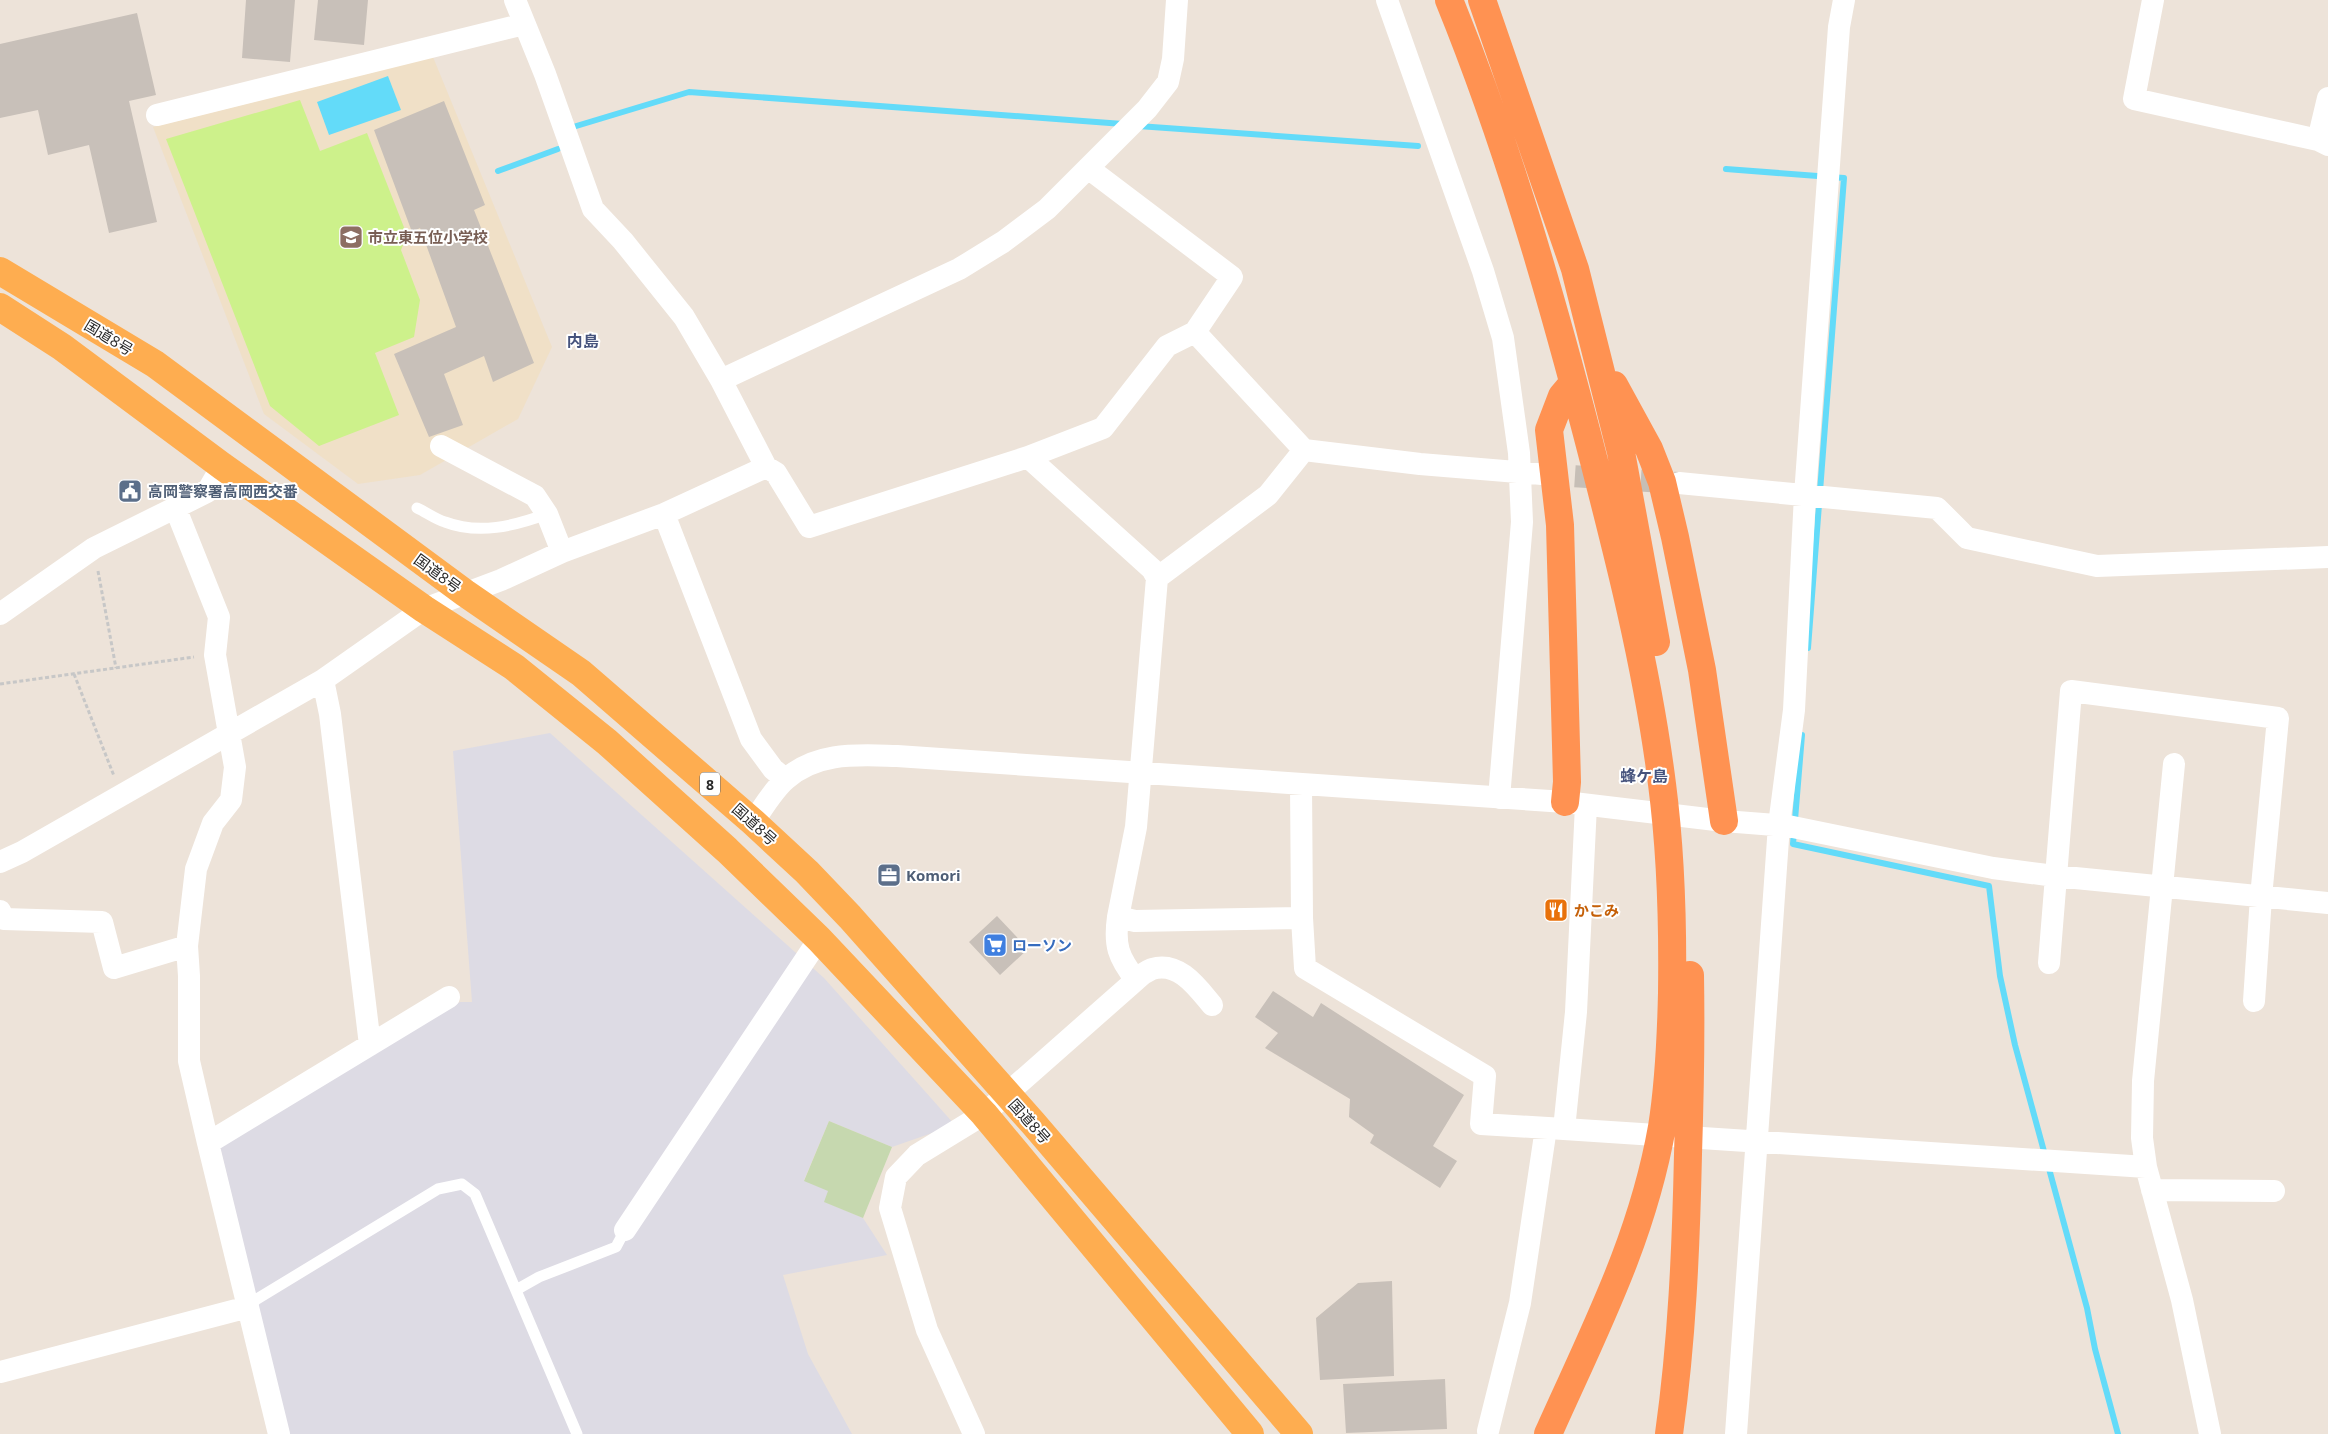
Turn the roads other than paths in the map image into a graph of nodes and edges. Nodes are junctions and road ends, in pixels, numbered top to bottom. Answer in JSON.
{"nodes":[{"id":1,"x":514,"y":0,"type":"edge"},
{"id":2,"x":1177,"y":0,"type":"edge"},
{"id":3,"x":1387,"y":0,"type":"edge"},
{"id":4,"x":1449,"y":0,"type":"edge"},
{"id":5,"x":1482,"y":0,"type":"edge"},
{"id":6,"x":1499,"y":0,"type":"edge"},
{"id":7,"x":1844,"y":0,"type":"edge"},
{"id":8,"x":2153,"y":0,"type":"edge"},
{"id":9,"x":524,"y":24,"type":"junction"},
{"id":10,"x":2328,"y":98,"type":"edge"},
{"id":11,"x":157,"y":115,"type":"dead end"},
{"id":12,"x":2323,"y":142,"type":"edge"},
{"id":13,"x":1088,"y":168,"type":"junction"},
{"id":14,"x":1575,"y":269,"type":"junction"},
{"id":15,"x":0,"y":270,"type":"edge"},
{"id":16,"x":0,"y":306,"type":"edge"},
{"id":17,"x":1589,"y":324,"type":"junction"},
{"id":18,"x":1195,"y":332,"type":"junction"},
{"id":19,"x":721,"y":380,"type":"junction"},
{"id":20,"x":1574,"y":383,"type":"junction"},
{"id":21,"x":441,"y":446,"type":"dead end"},
{"id":22,"x":1304,"y":450,"type":"junction"},
{"id":23,"x":1028,"y":457,"type":"junction"},
{"id":24,"x":222,"y":466,"type":"junction"},
{"id":25,"x":766,"y":467,"type":"junction"},
{"id":26,"x":1520,"y":472,"type":"junction"},
{"id":27,"x":1542,"y":474,"type":"tunnel mouth"},
{"id":28,"x":1679,"y":483,"type":"tunnel mouth"},
{"id":29,"x":1817,"y":496,"type":"junction"},
{"id":30,"x":176,"y":507,"type":"junction"},
{"id":31,"x":417,"y":508,"type":"dead end"},
{"id":32,"x":547,"y":514,"type":"junction"},
{"id":33,"x":664,"y":514,"type":"junction"},
{"id":34,"x":562,"y":552,"type":"junction"},
{"id":35,"x":2328,"y":557,"type":"edge"},
{"id":36,"x":1157,"y":578,"type":"junction"},
{"id":37,"x":465,"y":593,"type":"junction"},
{"id":38,"x":424,"y":609,"type":"junction"},
{"id":39,"x":0,"y":614,"type":"edge"},
{"id":40,"x":323,"y":680,"type":"junction"},
{"id":41,"x":228,"y":735,"type":"junction"},
{"id":42,"x":2174,"y":764,"type":"dead end"},
{"id":43,"x":1140,"y":772,"type":"junction"},
{"id":44,"x":785,"y":779,"type":"junction"},
{"id":45,"x":1669,"y":782,"type":"junction"},
{"id":46,"x":1301,"y":784,"type":"junction"},
{"id":47,"x":1499,"y":798,"type":"junction"},
{"id":48,"x":1575,"y":804,"type":"junction"},
{"id":49,"x":1724,"y":821,"type":"junction"},
{"id":50,"x":752,"y":822,"type":"junction"},
{"id":51,"x":1791,"y":827,"type":"junction"},
{"id":52,"x":0,"y":862,"type":"edge"},
{"id":53,"x":2055,"y":876,"type":"junction"},
{"id":54,"x":2163,"y":887,"type":"junction"},
{"id":55,"x":2261,"y":897,"type":"junction"},
{"id":56,"x":2328,"y":903,"type":"edge"},
{"id":57,"x":0,"y":911,"type":"edge"},
{"id":58,"x":1118,"y":917,"type":"junction"},
{"id":59,"x":1302,"y":918,"type":"junction"},
{"id":60,"x":819,"y":939,"type":"junction"},
{"id":61,"x":187,"y":946,"type":"junction"},
{"id":62,"x":2049,"y":963,"type":"dead end"},
{"id":63,"x":1136,"y":980,"type":"junction"},
{"id":64,"x":450,"y":997,"type":"dead end"},
{"id":65,"x":2254,"y":1001,"type":"dead end"},
{"id":66,"x":1212,"y":1005,"type":"dead end"},
{"id":67,"x":370,"y":1045,"type":"junction"},
{"id":68,"x":1007,"y":1094,"type":"junction"},
{"id":69,"x":984,"y":1114,"type":"junction"},
{"id":70,"x":1555,"y":1129,"type":"junction"},
{"id":71,"x":1756,"y":1140,"type":"junction"},
{"id":72,"x":208,"y":1143,"type":"junction"},
{"id":73,"x":2146,"y":1167,"type":"junction"},
{"id":74,"x":2152,"y":1190,"type":"junction"},
{"id":75,"x":2274,"y":1191,"type":"dead end"},
{"id":76,"x":625,"y":1230,"type":"joint"},
{"id":77,"x":516,"y":1290,"type":"junction"},
{"id":78,"x":248,"y":1307,"type":"junction"},
{"id":79,"x":0,"y":1372,"type":"edge"},
{"id":80,"x":1488,"y":1431,"type":"dead end"},
{"id":81,"x":279,"y":1434,"type":"edge"},
{"id":82,"x":577,"y":1434,"type":"edge"},
{"id":83,"x":974,"y":1434,"type":"edge"},
{"id":84,"x":1250,"y":1434,"type":"edge"},
{"id":85,"x":1299,"y":1434,"type":"edge"},
{"id":86,"x":1548,"y":1434,"type":"edge"},
{"id":87,"x":1669,"y":1434,"type":"edge"},
{"id":88,"x":1736,"y":1434,"type":"edge"},
{"id":89,"x":2210,"y":1434,"type":"edge"}],
"edges":[{"from":1,"to":9,"type":"street"},
{"from":2,"to":13,"type":"street"},
{"from":3,"to":26,"type":"street"},
{"from":4,"to":20,"type":"highway"},
{"from":5,"to":14,"type":"highway"},
{"from":6,"to":14,"type":"highway"},
{"from":7,"to":29,"type":"street"},
{"from":8,"to":12,"type":"street"},
{"from":9,"to":11,"type":"street"},
{"from":9,"to":19,"type":"street"},
{"from":10,"to":12,"type":"street"},
{"from":13,"to":18,"type":"street"},
{"from":13,"to":19,"type":"street"},
{"from":14,"to":17,"type":"highway"},
{"from":15,"to":37,"type":"highway","name":"国道8号","number":"8"},
{"from":16,"to":24,"type":"highway","name":"国道8号","number":"8"},
{"from":17,"to":45,"type":"highway"},
{"from":17,"to":49,"type":"highway"},
{"from":18,"to":22,"type":"street"},
{"from":18,"to":23,"type":"street"},
{"from":19,"to":25,"type":"street"},
{"from":20,"to":45,"type":"highway"},
{"from":20,"to":48,"type":"highway"},
{"from":21,"to":32,"type":"street"},
{"from":22,"to":26,"type":"street"},
{"from":22,"to":36,"type":"street"},
{"from":23,"to":25,"type":"street"},
{"from":23,"to":36,"type":"street"},
{"from":24,"to":30,"type":"street"},
{"from":24,"to":38,"type":"highway","name":"国道8号","number":"8"},
{"from":25,"to":33,"type":"street"},
{"from":26,"to":27,"type":"street"},
{"from":26,"to":47,"type":"street"},
{"from":28,"to":29,"type":"street"},
{"from":29,"to":35,"type":"street"},
{"from":29,"to":51,"type":"street"},
{"from":30,"to":39,"type":"street"},
{"from":30,"to":41,"type":"street"},
{"from":31,"to":32,"type":"lane"},
{"from":32,"to":34,"type":"street"},
{"from":33,"to":34,"type":"street"},
{"from":33,"to":44,"type":"street"},
{"from":34,"to":37,"type":"street"},
{"from":36,"to":43,"type":"street"},
{"from":37,"to":38,"type":"street"},
{"from":37,"to":50,"type":"highway","name":"国道8号","number":"8"},
{"from":38,"to":40,"type":"street"},
{"from":38,"to":60,"type":"highway","name":"国道8号","number":"8"},
{"from":40,"to":41,"type":"street"},
{"from":40,"to":67,"type":"street"},
{"from":41,"to":52,"type":"street"},
{"from":41,"to":61,"type":"street"},
{"from":42,"to":54,"type":"street"},
{"from":43,"to":44,"type":"street"},
{"from":43,"to":46,"type":"street"},
{"from":43,"to":58,"type":"street"},
{"from":44,"to":50,"type":"street"},
{"from":45,"to":86,"type":"highway"},
{"from":45,"to":87,"type":"highway"},
{"from":46,"to":47,"type":"street"},
{"from":46,"to":59,"type":"street"},
{"from":47,"to":48,"type":"street"},
{"from":48,"to":49,"type":"street"},
{"from":48,"to":70,"type":"street"},
{"from":49,"to":51,"type":"street"},
{"from":50,"to":68,"type":"highway","name":"国道8号","number":"8"},
{"from":51,"to":53,"type":"street"},
{"from":51,"to":71,"type":"street"},
{"from":53,"to":54,"type":"street"},
{"from":53,"to":55,"type":"street"},
{"from":53,"to":62,"type":"street"},
{"from":54,"to":55,"type":"street"},
{"from":54,"to":73,"type":"street"},
{"from":55,"to":56,"type":"street"},
{"from":55,"to":65,"type":"street"},
{"from":57,"to":61,"type":"street"},
{"from":58,"to":59,"type":"street"},
{"from":58,"to":63,"type":"street"},
{"from":59,"to":70,"type":"street"},
{"from":60,"to":69,"type":"highway","name":"国道8号","number":"8"},
{"from":60,"to":76,"type":"street"},
{"from":61,"to":72,"type":"street"},
{"from":63,"to":66,"type":"street"},
{"from":63,"to":68,"type":"street"},
{"from":64,"to":67,"type":"street"},
{"from":67,"to":72,"type":"street"},
{"from":68,"to":69,"type":"street"},
{"from":68,"to":85,"type":"highway","name":"国道8号","number":"8"},
{"from":69,"to":83,"type":"street"},
{"from":69,"to":84,"type":"highway","name":"国道8号","number":"8"},
{"from":70,"to":71,"type":"street"},
{"from":70,"to":80,"type":"street"},
{"from":71,"to":73,"type":"street"},
{"from":71,"to":88,"type":"street"},
{"from":72,"to":78,"type":"street"},
{"from":73,"to":74,"type":"street"},
{"from":74,"to":75,"type":"street"},
{"from":74,"to":89,"type":"street"},
{"from":76,"to":77,"type":"lane"},
{"from":77,"to":78,"type":"lane"},
{"from":77,"to":82,"type":"lane"},
{"from":78,"to":79,"type":"street"},
{"from":78,"to":81,"type":"street"}]}
